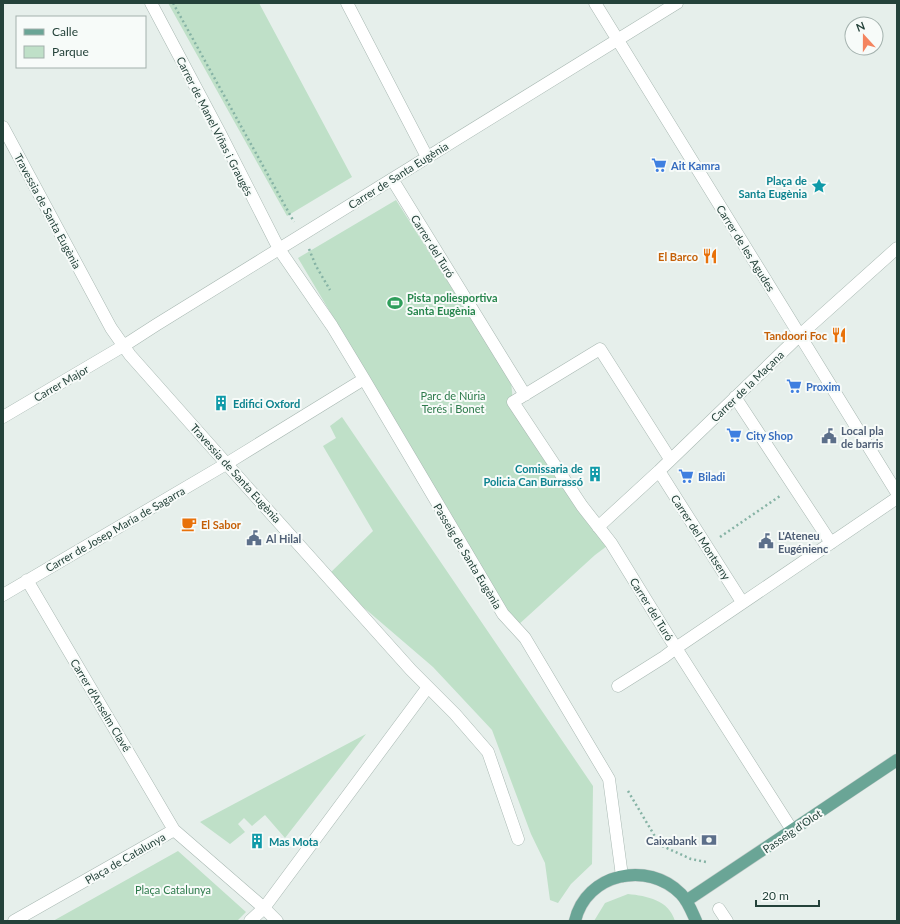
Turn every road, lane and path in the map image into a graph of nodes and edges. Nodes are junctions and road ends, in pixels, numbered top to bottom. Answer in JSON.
{"nodes":[{"id":1,"x":151,"y":3,"type":"edge"},
{"id":2,"x":174,"y":3,"type":"edge"},
{"id":3,"x":347,"y":3,"type":"edge"},
{"id":4,"x":595,"y":3,"type":"edge"},
{"id":5,"x":677,"y":3,"type":"edge"},
{"id":6,"x":618,"y":39,"type":"junction"},
{"id":7,"x":3,"y":127,"type":"edge"},
{"id":8,"x":427,"y":157,"type":"junction"},
{"id":9,"x":392,"y":179,"type":"junction"},
{"id":10,"x":302,"y":235,"type":"junction"},
{"id":11,"x":897,"y":248,"type":"edge"},
{"id":12,"x":279,"y":249,"type":"junction"},
{"id":13,"x":332,"y":293,"type":"dead end"},
{"id":14,"x":800,"y":335,"type":"junction"},
{"id":15,"x":122,"y":347,"type":"junction"},
{"id":16,"x":364,"y":379,"type":"junction"},
{"id":17,"x":525,"y":395,"type":"junction"},
{"id":18,"x":735,"y":397,"type":"junction"},
{"id":19,"x":3,"y":417,"type":"edge"},
{"id":20,"x":670,"y":460,"type":"junction"},
{"id":21,"x":226,"y":464,"type":"junction"},
{"id":22,"x":659,"y":471,"type":"junction"},
{"id":23,"x":784,"y":493,"type":"dead end"},
{"id":24,"x":897,"y":493,"type":"edge"},
{"id":25,"x":897,"y":498,"type":"edge"},
{"id":26,"x":598,"y":527,"type":"junction"},
{"id":27,"x":715,"y":541,"type":"dead end"},
{"id":28,"x":831,"y":543,"type":"junction"},
{"id":29,"x":27,"y":580,"type":"junction"},
{"id":30,"x":3,"y":595,"type":"edge"},
{"id":31,"x":742,"y":602,"type":"junction"},
{"id":32,"x":676,"y":648,"type":"junction"},
{"id":33,"x":618,"y":686,"type":"dead end"},
{"id":34,"x":428,"y":687,"type":"junction"},
{"id":35,"x":897,"y":760,"type":"edge"},
{"id":36,"x":174,"y":830,"type":"junction"},
{"id":37,"x":792,"y":830,"type":"junction"},
{"id":38,"x":518,"y":839,"type":"dead end"},
{"id":39,"x":622,"y":876,"type":"junction"},
{"id":40,"x":686,"y":901,"type":"junction"},
{"id":41,"x":264,"y":908,"type":"junction"},
{"id":42,"x":719,"y":908,"type":"dead end"},
{"id":43,"x":14,"y":921,"type":"edge"},
{"id":44,"x":250,"y":921,"type":"edge"},
{"id":45,"x":277,"y":921,"type":"edge"},
{"id":46,"x":575,"y":921,"type":"edge"},
{"id":47,"x":696,"y":921,"type":"edge"},
{"id":48,"x":727,"y":921,"type":"edge"}],
"edges":[{"from":1,"to":12,"type":"street","name":"Carrer de Manel Viñas i Graugés"},
{"from":2,"to":10,"type":"path"},
{"from":3,"to":8,"type":"street"},
{"from":4,"to":6,"type":"street","name":"Carrer de les Agudes"},
{"from":5,"to":6,"type":"street","name":"Carrer de Santa Eugènia"},
{"from":6,"to":8,"type":"street","name":"Carrer de Santa Eugènia"},
{"from":6,"to":14,"type":"street","name":"Carrer de les Agudes"},
{"from":7,"to":15,"type":"street","name":"Travessia de Santa Eugènia"},
{"from":8,"to":9,"type":"street","name":"Carrer de Santa Eugènia"},
{"from":9,"to":10,"type":"street","name":"Carrer de Santa Eugènia"},
{"from":9,"to":17,"type":"street","name":"Carrer del Turó"},
{"from":10,"to":12,"type":"street","name":"Carrer de Santa Eugènia"},
{"from":10,"to":13,"type":"path"},
{"from":11,"to":14,"type":"street","name":"Carrer de la Maçana"},
{"from":12,"to":15,"type":"street","name":"Carrer de Santa Eugènia"},
{"from":12,"to":16,"type":"street","name":"Passeig de Santa Eugènia"},
{"from":14,"to":18,"type":"street","name":"Carrer de la Maçana"},
{"from":14,"to":24,"type":"street","name":"Carrer de les Agudes"},
{"from":15,"to":19,"type":"street","name":"Carrer Major"},
{"from":15,"to":21,"type":"street","name":"Travessia de Santa Eugènia"},
{"from":16,"to":21,"type":"street","name":"Carrer de Josep Maria de Sagarra"},
{"from":16,"to":39,"type":"street","name":"Passeig de Santa Eugènia"},
{"from":17,"to":20,"type":"street","name":"Carrer del Turó"},
{"from":17,"to":26,"type":"street","name":"Carrer del Turó"},
{"from":18,"to":20,"type":"street","name":"Carrer de la Maçana"},
{"from":18,"to":28,"type":"street"},
{"from":20,"to":22,"type":"street","name":"Carrer de la Maçana"},
{"from":21,"to":29,"type":"street","name":"Carrer de Josep Maria de Sagarra"},
{"from":21,"to":34,"type":"street","name":"Travessia de Santa Eugènia"},
{"from":22,"to":26,"type":"street","name":"Carrer de la Maçana"},
{"from":22,"to":31,"type":"street","name":"Carrer del Montseny"},
{"from":23,"to":27,"type":"path"},
{"from":25,"to":28,"type":"street"},
{"from":26,"to":32,"type":"street","name":"Carrer del Turó"},
{"from":28,"to":31,"type":"street"},
{"from":29,"to":30,"type":"street","name":"Carrer de Josep Maria de Sagarra"},
{"from":29,"to":36,"type":"street","name":"Carrer d'Anselm Clavé"},
{"from":31,"to":32,"type":"street"},
{"from":32,"to":33,"type":"street"},
{"from":32,"to":37,"type":"street","name":"Carrer del Turó"},
{"from":34,"to":38,"type":"street","name":"Travessia de Santa Eugènia"},
{"from":34,"to":41,"type":"street"},
{"from":35,"to":37,"type":"main road","name":"Passeig d'Olot"},
{"from":36,"to":41,"type":"street","name":"Plaça de Catalunya"},
{"from":36,"to":43,"type":"street","name":"Plaça de Catalunya"},
{"from":37,"to":40,"type":"main road","name":"Passeig d'Olot"},
{"from":39,"to":40,"type":"main road"},
{"from":39,"to":46,"type":"main road"},
{"from":40,"to":47,"type":"main road"},
{"from":41,"to":44,"type":"street"},
{"from":41,"to":45,"type":"street","name":"Plaça de Catalunya"},
{"from":42,"to":48,"type":"street"}]}
